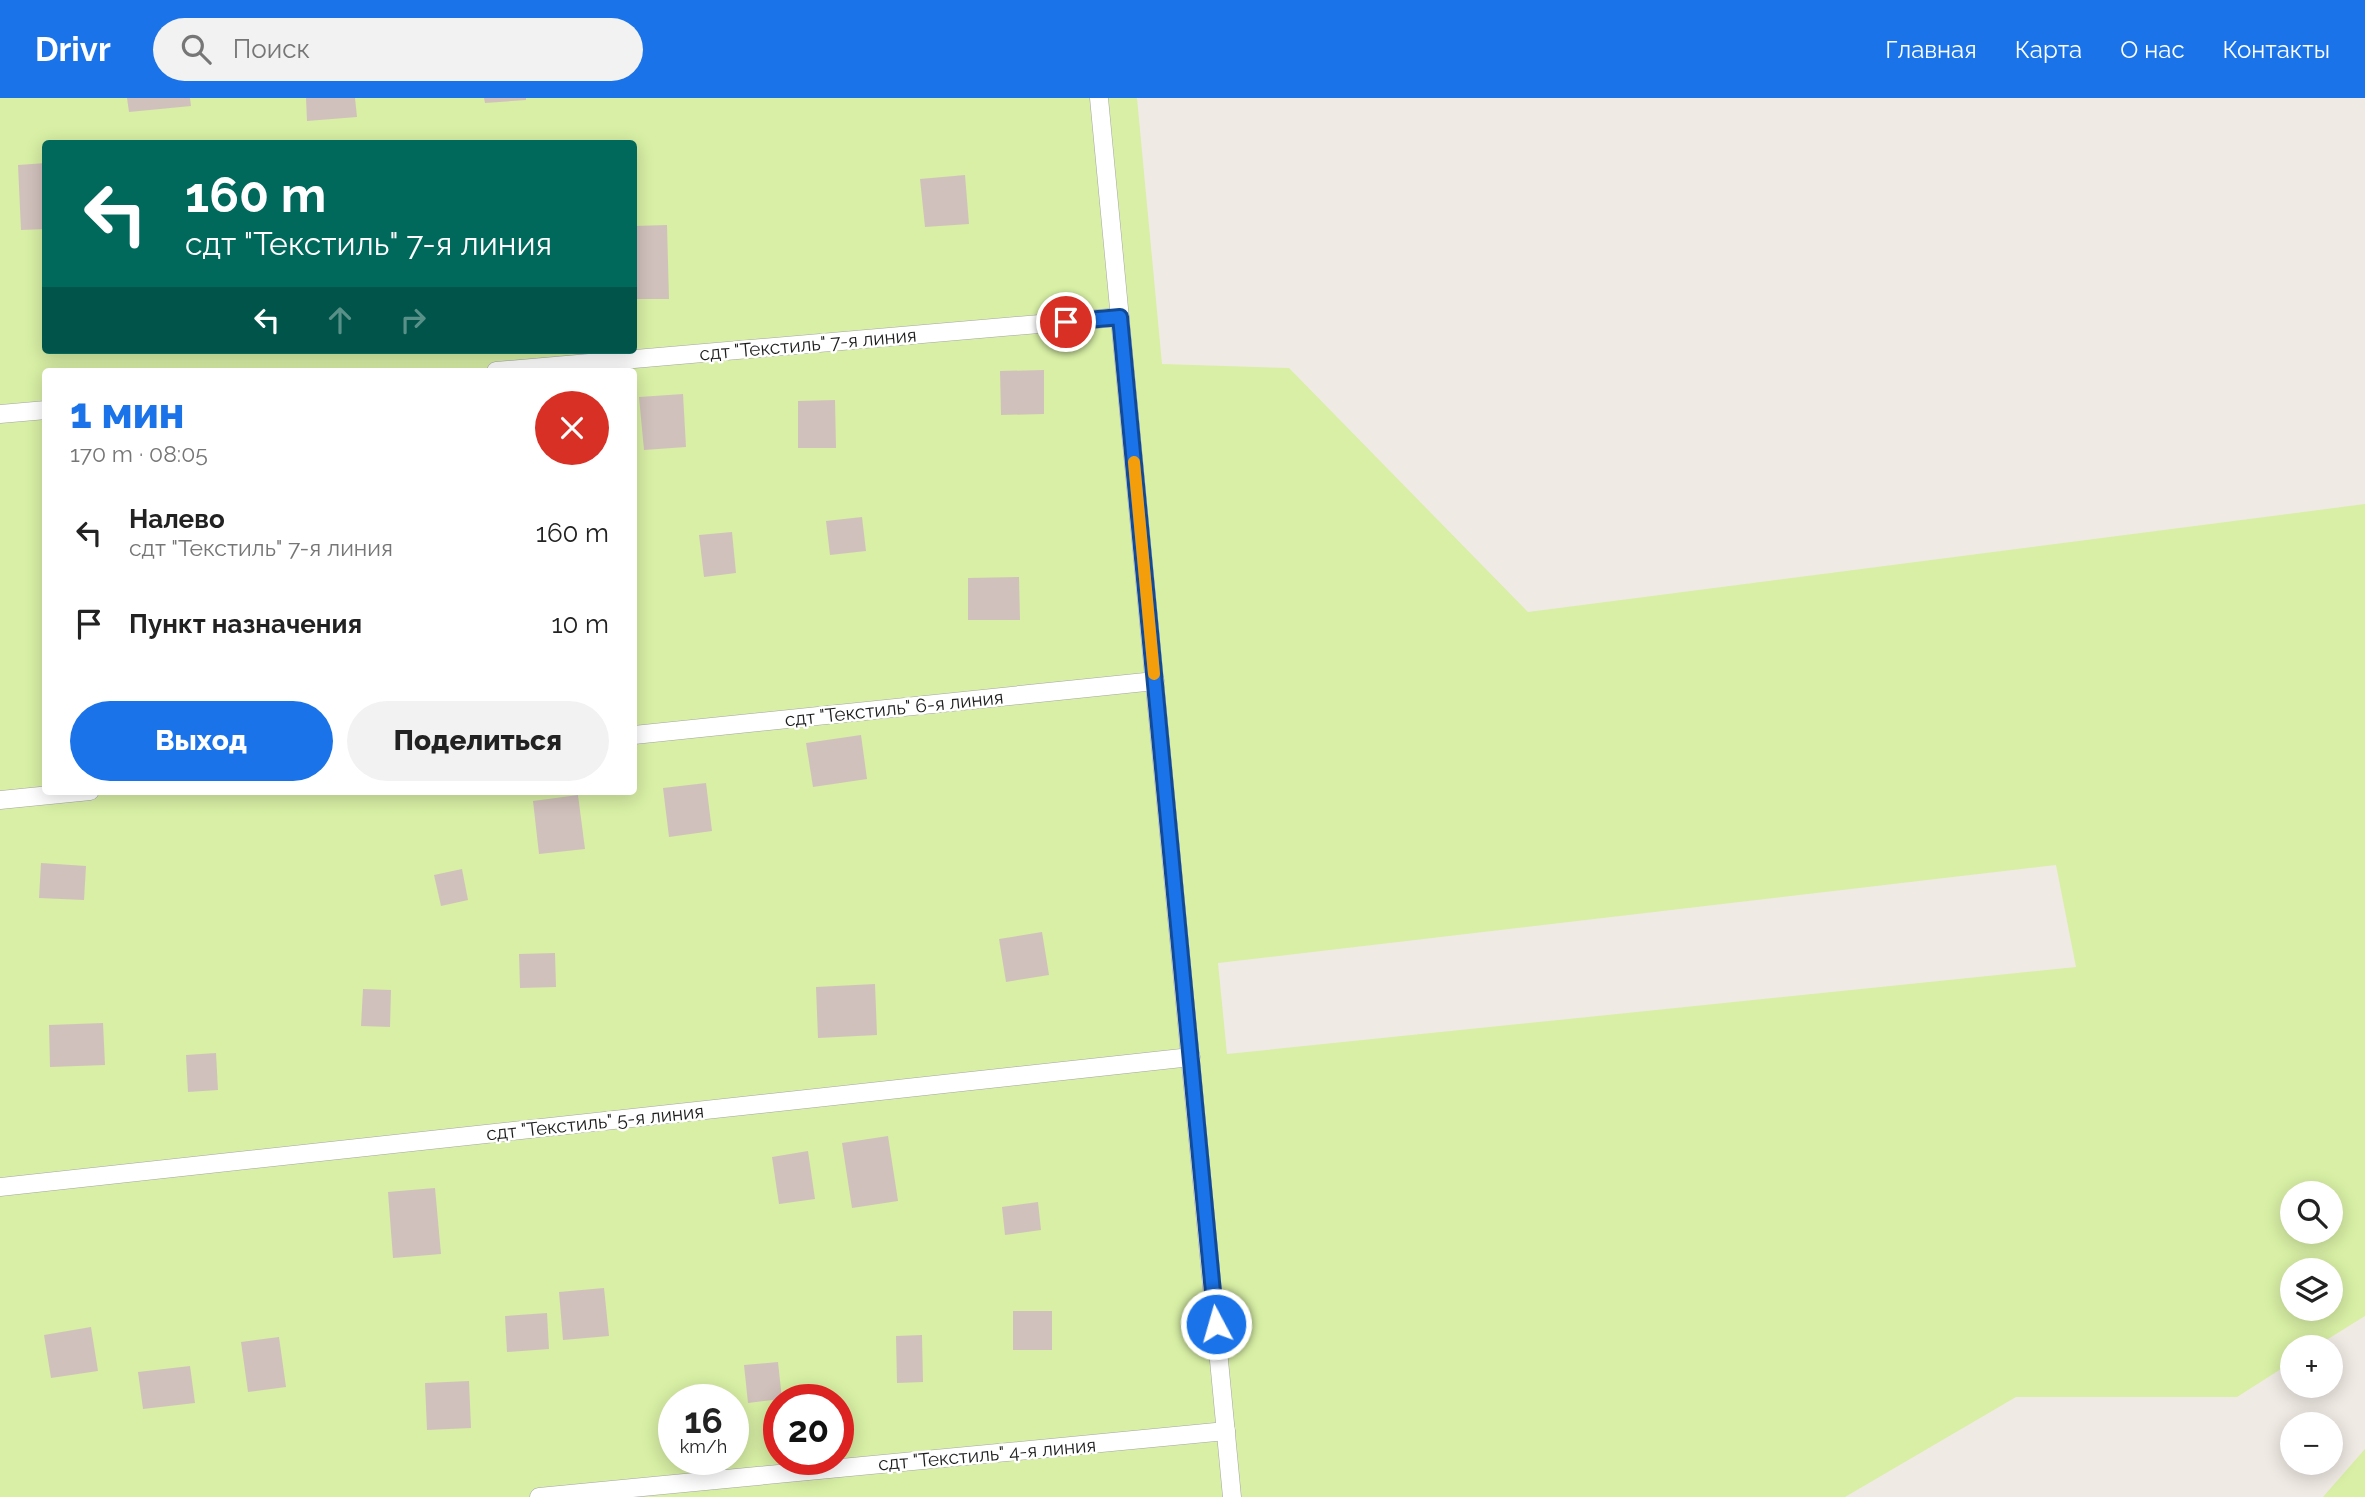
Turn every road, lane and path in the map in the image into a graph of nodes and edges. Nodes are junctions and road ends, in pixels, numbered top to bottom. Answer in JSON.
{"nodes":[{"id":1,"x":1099,"y":98,"type":"edge"},
{"id":2,"x":1120,"y":317,"type":"junction"},
{"id":3,"x":531,"y":368,"type":"edge"},
{"id":4,"x":42,"y":410,"type":"edge"},
{"id":5,"x":0,"y":414,"type":"edge"},
{"id":6,"x":1155,"y":681,"type":"junction"},
{"id":7,"x":637,"y":735,"type":"edge"},
{"id":8,"x":50,"y":795,"type":"edge"},
{"id":9,"x":0,"y":800,"type":"edge"},
{"id":10,"x":1191,"y":1057,"type":"junction"},
{"id":11,"x":0,"y":1187,"type":"edge"},
{"id":12,"x":1226,"y":1431,"type":"junction"},
{"id":13,"x":539,"y":1497,"type":"edge"},
{"id":14,"x":1232,"y":1497,"type":"edge"}],
"edges":[{"from":1,"to":2,"type":"lane"},
{"from":2,"to":3,"type":"lane","name":"сдт \"Текстиль\" 7-я линия"},
{"from":2,"to":6,"type":"lane"},
{"from":4,"to":5,"type":"lane"},
{"from":6,"to":7,"type":"lane","name":"сдт \"Текстиль\" 6-я линия"},
{"from":6,"to":10,"type":"lane"},
{"from":8,"to":9,"type":"lane"},
{"from":10,"to":11,"type":"lane","name":"сдт \"Текстиль\" 5-я линия"},
{"from":10,"to":12,"type":"lane"},
{"from":12,"to":13,"type":"lane","name":"сдт \"Текстиль\" 4-я линия"},
{"from":12,"to":14,"type":"lane"}]}
